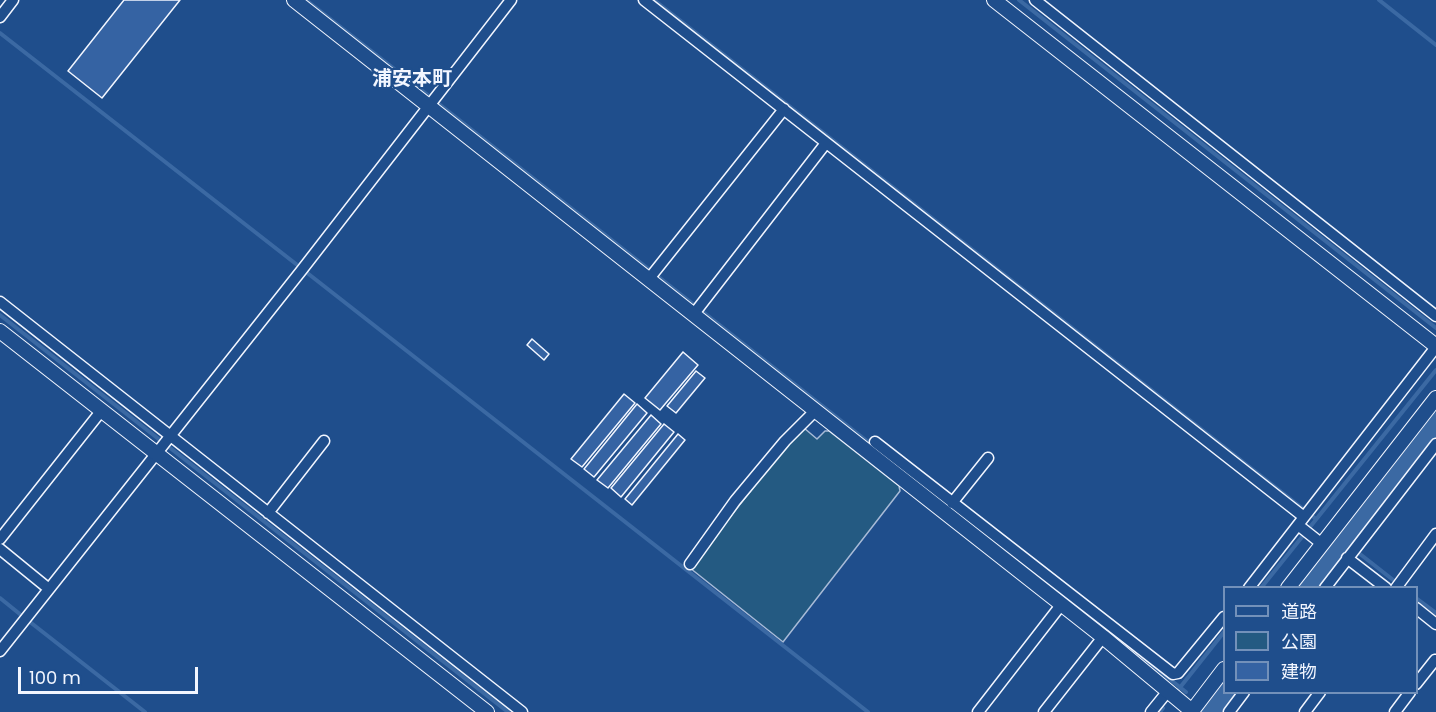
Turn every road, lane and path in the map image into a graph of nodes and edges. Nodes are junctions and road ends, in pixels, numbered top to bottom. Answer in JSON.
{"nodes":[{"id":1,"x":14,"y":0,"type":"edge"},
{"id":2,"x":294,"y":0,"type":"edge"},
{"id":3,"x":512,"y":0,"type":"edge"},
{"id":4,"x":644,"y":0,"type":"edge"},
{"id":5,"x":994,"y":0,"type":"edge"},
{"id":6,"x":1035,"y":0,"type":"edge"},
{"id":7,"x":0,"y":17,"type":"edge"},
{"id":8,"x":429,"y":106,"type":"junction"},
{"id":9,"x":784,"y":109,"type":"junction"},
{"id":10,"x":826,"y":143,"type":"junction"},
{"id":11,"x":652,"y":275,"type":"junction"},
{"id":12,"x":0,"y":302,"type":"edge"},
{"id":13,"x":696,"y":310,"type":"junction"},
{"id":14,"x":1436,"y":316,"type":"edge"},
{"id":15,"x":0,"y":331,"type":"edge"},
{"id":16,"x":1436,"y":346,"type":"edge"},
{"id":17,"x":1436,"y":398,"type":"edge"},
{"id":18,"x":102,"y":411,"type":"junction"},
{"id":19,"x":815,"y":411,"type":"junction"},
{"id":20,"x":324,"y":441,"type":"dead end"},
{"id":21,"x":875,"y":442,"type":"dead end"},
{"id":22,"x":163,"y":444,"type":"junction"},
{"id":23,"x":1436,"y":444,"type":"edge"},
{"id":24,"x":988,"y":458,"type":"dead end"},
{"id":25,"x":897,"y":467,"type":"junction"},
{"id":26,"x":952,"y":509,"type":"junction"},
{"id":27,"x":265,"y":521,"type":"junction"},
{"id":28,"x":1305,"y":521,"type":"junction"},
{"id":29,"x":1436,"y":534,"type":"edge"},
{"id":30,"x":0,"y":539,"type":"edge"},
{"id":31,"x":1322,"y":544,"type":"junction"},
{"id":32,"x":0,"y":549,"type":"edge"},
{"id":33,"x":1347,"y":558,"type":"junction"},
{"id":34,"x":690,"y":564,"type":"dead end"},
{"id":35,"x":1251,"y":586,"type":"edge"},
{"id":36,"x":1290,"y":586,"type":"edge"},
{"id":37,"x":1326,"y":586,"type":"edge"},
{"id":38,"x":1394,"y":586,"type":"edge"},
{"id":39,"x":49,"y":589,"type":"junction"},
{"id":40,"x":1068,"y":603,"type":"junction"},
{"id":41,"x":372,"y":607,"type":"junction"},
{"id":42,"x":1418,"y":610,"type":"edge"},
{"id":43,"x":1223,"y":618,"type":"edge"},
{"id":44,"x":1436,"y":624,"type":"edge"},
{"id":45,"x":1102,"y":637,"type":"junction"},
{"id":46,"x":0,"y":651,"type":"edge"},
{"id":47,"x":1435,"y":660,"type":"edge"},
{"id":48,"x":446,"y":664,"type":"junction"},
{"id":49,"x":1223,"y":670,"type":"edge"},
{"id":50,"x":1418,"y":681,"type":"edge"},
{"id":51,"x":1169,"y":682,"type":"junction"},
{"id":52,"x":1243,"y":694,"type":"edge"},
{"id":53,"x":1319,"y":694,"type":"edge"},
{"id":54,"x":1409,"y":694,"type":"edge"},
{"id":55,"x":487,"y":712,"type":"edge"},
{"id":56,"x":522,"y":712,"type":"edge"},
{"id":57,"x":978,"y":712,"type":"edge"},
{"id":58,"x":1044,"y":712,"type":"edge"},
{"id":59,"x":1151,"y":712,"type":"edge"},
{"id":60,"x":1192,"y":712,"type":"edge"},
{"id":61,"x":1229,"y":712,"type":"edge"},
{"id":62,"x":1305,"y":712,"type":"edge"},
{"id":63,"x":1395,"y":712,"type":"edge"}],
"edges":[{"from":1,"to":7,"type":"street"},
{"from":2,"to":8,"type":"street"},
{"from":3,"to":8,"type":"street"},
{"from":4,"to":9,"type":"street"},
{"from":5,"to":16,"type":"street"},
{"from":6,"to":14,"type":"street"},
{"from":8,"to":11,"type":"street"},
{"from":8,"to":22,"type":"street"},
{"from":9,"to":10,"type":"street"},
{"from":9,"to":11,"type":"street"},
{"from":10,"to":13,"type":"street"},
{"from":10,"to":28,"type":"street"},
{"from":11,"to":13,"type":"street"},
{"from":12,"to":22,"type":"street"},
{"from":13,"to":19,"type":"street"},
{"from":15,"to":18,"type":"street"},
{"from":16,"to":28,"type":"street"},
{"from":17,"to":31,"type":"street"},
{"from":18,"to":22,"type":"street"},
{"from":18,"to":30,"type":"street"},
{"from":19,"to":25,"type":"street"},
{"from":19,"to":34,"type":"street"},
{"from":20,"to":27,"type":"street"},
{"from":21,"to":25,"type":"street"},
{"from":22,"to":27,"type":"street"},
{"from":22,"to":27,"type":"street"},
{"from":22,"to":39,"type":"street"},
{"from":23,"to":33,"type":"street"},
{"from":24,"to":26,"type":"street"},
{"from":25,"to":26,"type":"street"},
{"from":26,"to":40,"type":"street"},
{"from":27,"to":41,"type":"street"},
{"from":27,"to":41,"type":"street"},
{"from":28,"to":31,"type":"street"},
{"from":28,"to":35,"type":"street"},
{"from":29,"to":38,"type":"street"},
{"from":31,"to":36,"type":"street"},
{"from":32,"to":39,"type":"street"},
{"from":33,"to":37,"type":"street"},
{"from":33,"to":38,"type":"street"},
{"from":39,"to":46,"type":"street"},
{"from":40,"to":45,"type":"street"},
{"from":40,"to":51,"type":"street"},
{"from":40,"to":57,"type":"street"},
{"from":41,"to":48,"type":"street"},
{"from":41,"to":48,"type":"street"},
{"from":42,"to":44,"type":"street"},
{"from":43,"to":51,"type":"street"},
{"from":45,"to":51,"type":"street"},
{"from":45,"to":58,"type":"street"},
{"from":47,"to":50,"type":"street"},
{"from":48,"to":55,"type":"street"},
{"from":48,"to":56,"type":"street"},
{"from":49,"to":60,"type":"street"},
{"from":51,"to":59,"type":"street"},
{"from":51,"to":60,"type":"street"},
{"from":52,"to":61,"type":"street"},
{"from":53,"to":62,"type":"street"},
{"from":54,"to":63,"type":"street"}]}
